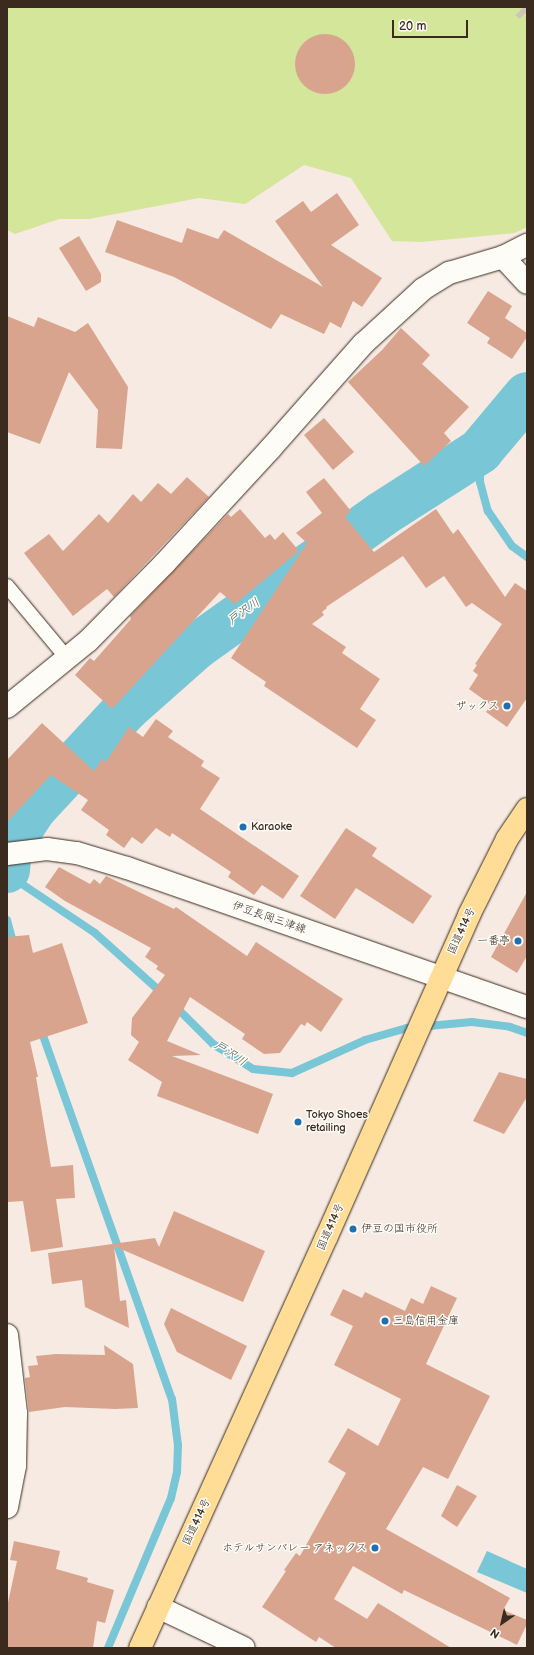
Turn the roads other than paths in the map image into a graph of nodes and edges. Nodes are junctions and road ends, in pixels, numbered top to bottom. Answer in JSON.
{"nodes":[{"id":1,"x":527,"y":245,"type":"edge"},
{"id":2,"x":503,"y":257,"type":"junction"},
{"id":3,"x":527,"y":283,"type":"edge"},
{"id":4,"x":7,"y":586,"type":"edge"},
{"id":5,"x":67,"y":658,"type":"junction"},
{"id":6,"x":7,"y":707,"type":"edge"},
{"id":7,"x":527,"y":809,"type":"edge"},
{"id":8,"x":7,"y":854,"type":"edge"},
{"id":9,"x":440,"y":978,"type":"junction"},
{"id":10,"x":527,"y":1007,"type":"edge"},
{"id":11,"x":7,"y":1335,"type":"edge"},
{"id":12,"x":7,"y":1507,"type":"edge"},
{"id":13,"x":158,"y":1607,"type":"junction"},
{"id":14,"x":140,"y":1648,"type":"edge"},
{"id":15,"x":244,"y":1648,"type":"edge"}],
"edges":[{"from":1,"to":2,"type":"street"},
{"from":2,"to":3,"type":"street"},
{"from":2,"to":5,"type":"street"},
{"from":4,"to":5,"type":"lane"},
{"from":5,"to":6,"type":"street"},
{"from":7,"to":9,"type":"highway","name":"国道414号"},
{"from":8,"to":9,"type":"street","name":"伊豆長岡三津線"},
{"from":9,"to":10,"type":"street","name":"伊豆長岡三津線"},
{"from":9,"to":13,"type":"highway","name":"国道414号"},
{"from":11,"to":12,"type":"street"},
{"from":13,"to":14,"type":"highway","name":"国道414号"},
{"from":13,"to":15,"type":"street"}]}
